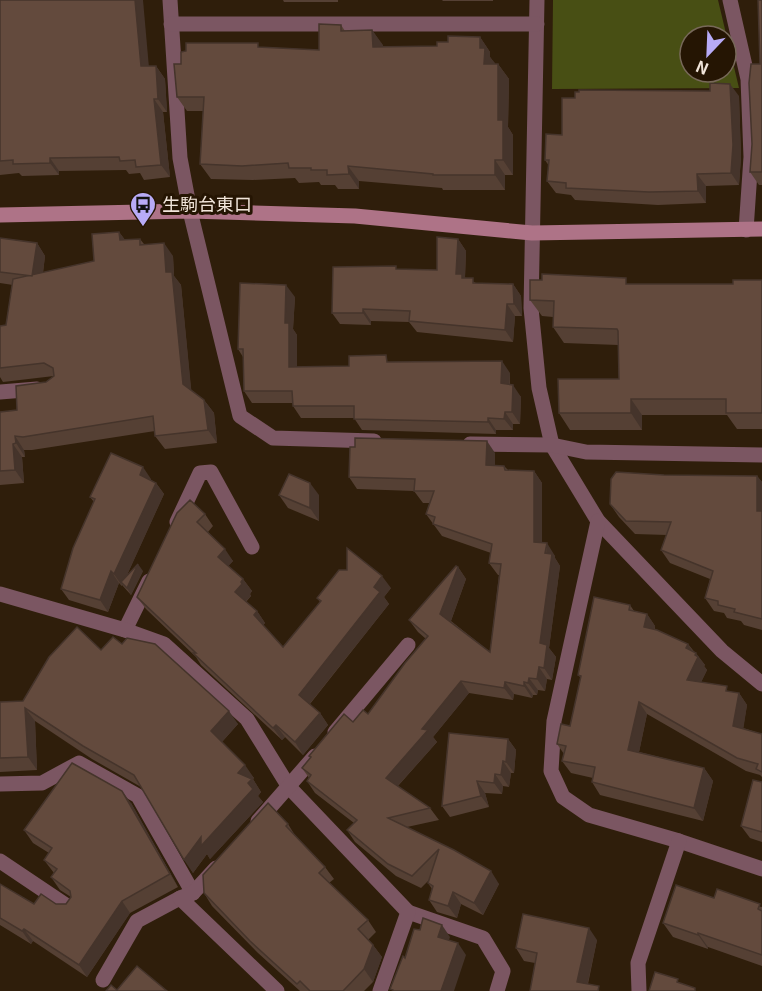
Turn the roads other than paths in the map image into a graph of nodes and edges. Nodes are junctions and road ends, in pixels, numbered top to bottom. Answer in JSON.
{"nodes":[{"id":1,"x":170,"y":0,"type":"edge"},
{"id":2,"x":537,"y":0,"type":"edge"},
{"id":3,"x":730,"y":0,"type":"edge"},
{"id":4,"x":171,"y":24,"type":"junction"},
{"id":5,"x":537,"y":24,"type":"junction"},
{"id":6,"x":189,"y":211,"type":"junction"},
{"id":7,"x":0,"y":215,"type":"edge"},
{"id":8,"x":762,"y":229,"type":"edge"},
{"id":9,"x":746,"y":230,"type":"junction"},
{"id":10,"x":532,"y":233,"type":"junction"},
{"id":11,"x":54,"y":386,"type":"edge"},
{"id":12,"x":0,"y":392,"type":"edge"},
{"id":13,"x":386,"y":442,"type":"edge"},
{"id":14,"x":453,"y":443,"type":"edge"},
{"id":15,"x":552,"y":445,"type":"junction"},
{"id":16,"x":762,"y":455,"type":"edge"},
{"id":17,"x":597,"y":521,"type":"junction"},
{"id":18,"x":170,"y":536,"type":"edge"},
{"id":19,"x":252,"y":548,"type":"dead end"},
{"id":20,"x":155,"y":567,"type":"edge"},
{"id":21,"x":0,"y":594,"type":"edge"},
{"id":22,"x":125,"y":630,"type":"junction"},
{"id":23,"x":408,"y":645,"type":"dead end"},
{"id":24,"x":762,"y":684,"type":"edge"},
{"id":25,"x":0,"y":784,"type":"edge"},
{"id":26,"x":289,"y":787,"type":"junction"},
{"id":27,"x":249,"y":831,"type":"edge"},
{"id":28,"x":679,"y":841,"type":"junction"},
{"id":29,"x":225,"y":858,"type":"edge"},
{"id":30,"x":0,"y":861,"type":"edge"},
{"id":31,"x":762,"y":869,"type":"edge"},
{"id":32,"x":186,"y":896,"type":"junction"},
{"id":33,"x":70,"y":908,"type":"edge"},
{"id":34,"x":408,"y":912,"type":"junction"},
{"id":35,"x":103,"y":980,"type":"dead end"},
{"id":36,"x":277,"y":991,"type":"edge"},
{"id":37,"x":380,"y":991,"type":"edge"},
{"id":38,"x":497,"y":991,"type":"edge"},
{"id":39,"x":639,"y":991,"type":"edge"}],
"edges":[{"from":1,"to":4,"type":"street"},
{"from":2,"to":5,"type":"street"},
{"from":3,"to":9,"type":"street"},
{"from":4,"to":5,"type":"street"},
{"from":4,"to":6,"type":"street"},
{"from":5,"to":10,"type":"street"},
{"from":6,"to":7,"type":"street"},
{"from":6,"to":10,"type":"street"},
{"from":6,"to":13,"type":"street"},
{"from":8,"to":9,"type":"street"},
{"from":9,"to":10,"type":"street"},
{"from":10,"to":15,"type":"street"},
{"from":11,"to":12,"type":"street"},
{"from":14,"to":15,"type":"street"},
{"from":15,"to":16,"type":"street"},
{"from":15,"to":17,"type":"street"},
{"from":17,"to":24,"type":"street"},
{"from":17,"to":28,"type":"street"},
{"from":18,"to":19,"type":"street"},
{"from":20,"to":22,"type":"street"},
{"from":21,"to":22,"type":"street"},
{"from":22,"to":26,"type":"street"},
{"from":23,"to":26,"type":"street"},
{"from":25,"to":32,"type":"street"},
{"from":26,"to":27,"type":"street"},
{"from":26,"to":34,"type":"street"},
{"from":28,"to":31,"type":"street"},
{"from":28,"to":39,"type":"street"},
{"from":29,"to":32,"type":"street"},
{"from":30,"to":33,"type":"street"},
{"from":32,"to":35,"type":"street"},
{"from":32,"to":36,"type":"street"},
{"from":34,"to":37,"type":"street"},
{"from":34,"to":38,"type":"street"}]}
